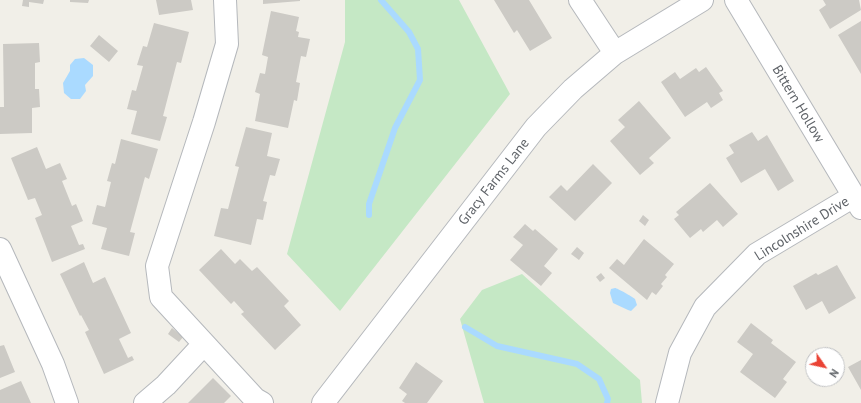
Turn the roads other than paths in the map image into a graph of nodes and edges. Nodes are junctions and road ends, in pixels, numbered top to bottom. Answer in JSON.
{"nodes":[{"id":1,"x":225,"y":0,"type":"edge"},
{"id":2,"x":580,"y":0,"type":"edge"},
{"id":3,"x":702,"y":0,"type":"edge"},
{"id":4,"x":736,"y":0,"type":"edge"},
{"id":5,"x":615,"y":53,"type":"junction"},
{"id":6,"x":857,"y":202,"type":"edge"},
{"id":7,"x":0,"y":249,"type":"edge"},
{"id":8,"x":204,"y":344,"type":"junction"},
{"id":9,"x":67,"y":403,"type":"edge"},
{"id":10,"x":145,"y":403,"type":"edge"},
{"id":11,"x":262,"y":403,"type":"edge"},
{"id":12,"x":324,"y":403,"type":"edge"},
{"id":13,"x":667,"y":403,"type":"edge"}],
"edges":[{"from":1,"to":8,"type":"street"},
{"from":2,"to":5,"type":"street"},
{"from":3,"to":5,"type":"street","name":"Gracy Farms Lane"},
{"from":4,"to":6,"type":"street","name":"Bittern Hollow"},
{"from":5,"to":12,"type":"street","name":"Gracy Farms Lane"},
{"from":6,"to":13,"type":"street","name":"Lincolnshire Drive"},
{"from":7,"to":9,"type":"street"},
{"from":8,"to":10,"type":"street"},
{"from":8,"to":11,"type":"street"}]}
